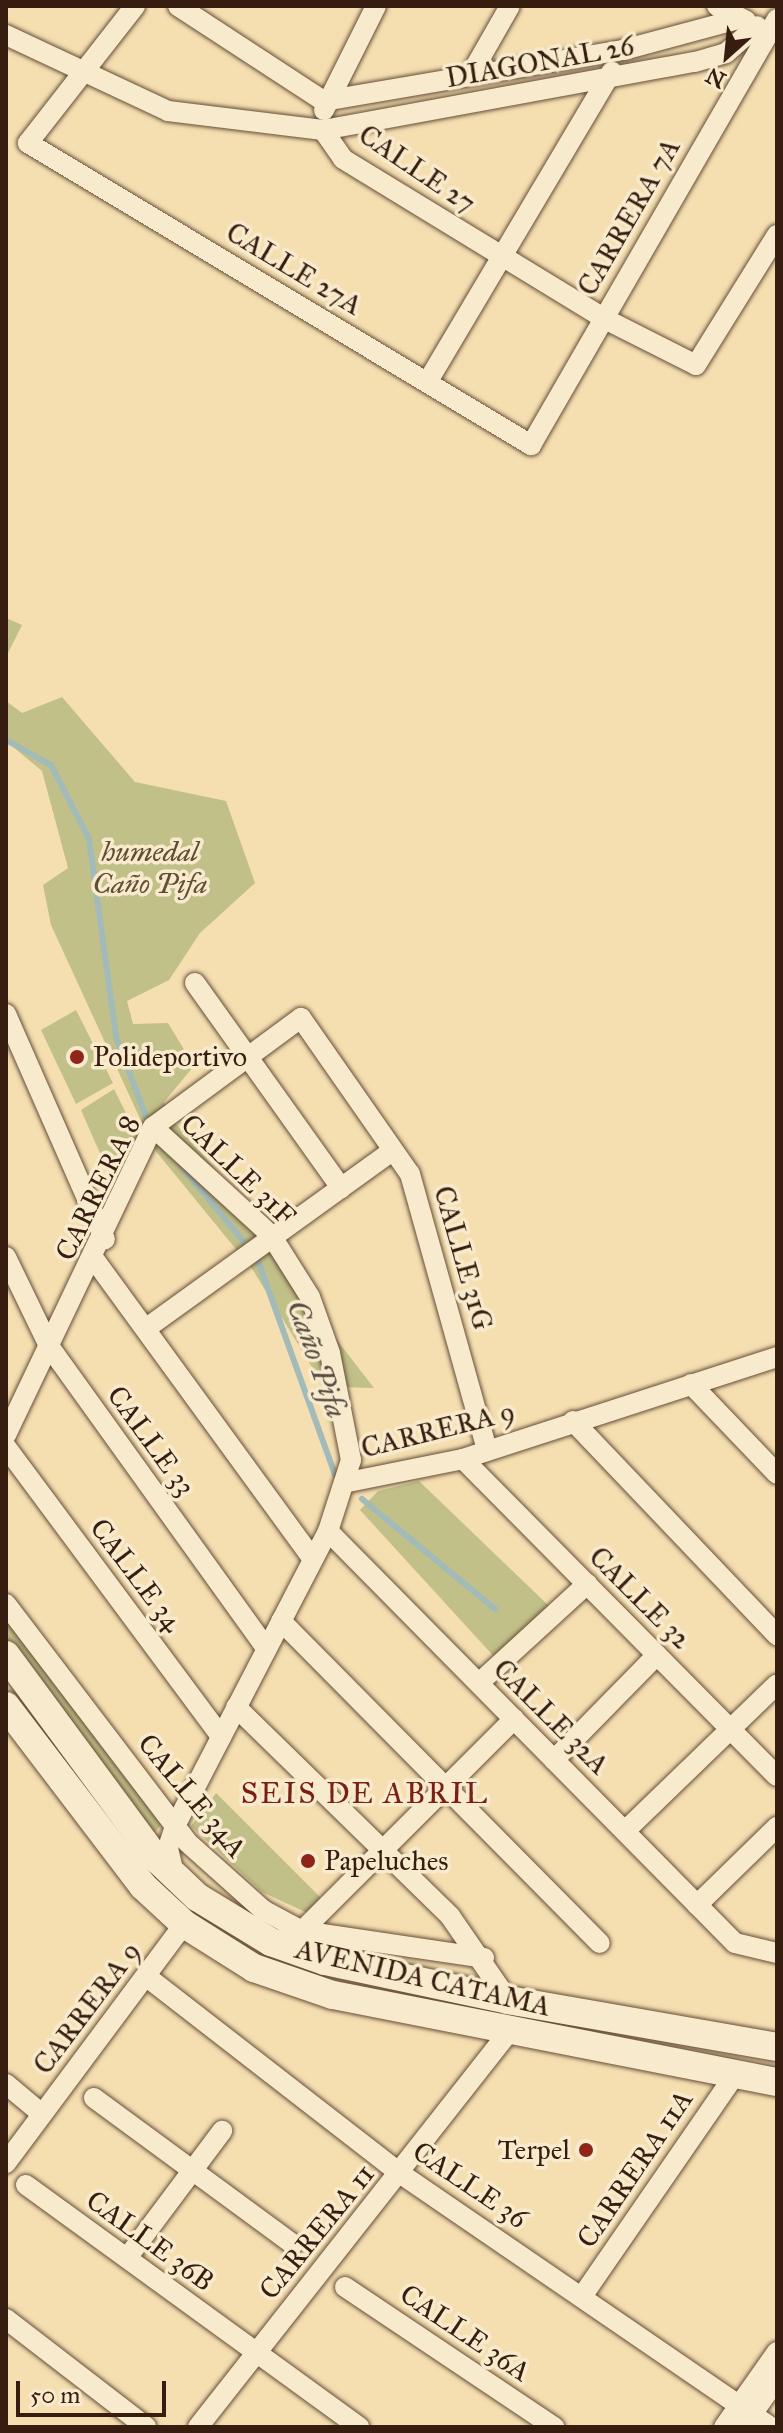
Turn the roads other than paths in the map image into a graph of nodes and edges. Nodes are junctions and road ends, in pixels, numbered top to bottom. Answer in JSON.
{"nodes":[{"id":1,"x":135,"y":6,"type":"edge"},
{"id":2,"x":178,"y":6,"type":"edge"},
{"id":3,"x":510,"y":6,"type":"edge"},
{"id":4,"x":717,"y":6,"type":"edge"},
{"id":5,"x":370,"y":8,"type":"edge"},
{"id":6,"x":764,"y":27,"type":"edge"},
{"id":7,"x":6,"y":35,"type":"edge"},
{"id":8,"x":623,"y":50,"type":"junction"},
{"id":9,"x":77,"y":74,"type":"junction"},
{"id":10,"x":471,"y":74,"type":"junction"},
{"id":11,"x":608,"y":79,"type":"junction"},
{"id":12,"x":324,"y":101,"type":"junction"},
{"id":13,"x":323,"y":130,"type":"junction"},
{"id":14,"x":777,"y":235,"type":"edge"},
{"id":15,"x":501,"y":257,"type":"junction"},
{"id":16,"x":603,"y":318,"type":"junction"},
{"id":17,"x":428,"y":381,"type":"junction"},
{"id":18,"x":531,"y":445,"type":"joint"},
{"id":19,"x":195,"y":983,"type":"dead end"},
{"id":20,"x":6,"y":1014,"type":"edge"},
{"id":21,"x":301,"y":1018,"type":"joint"},
{"id":22,"x":251,"y":1056,"type":"junction"},
{"id":23,"x":153,"y":1127,"type":"junction"},
{"id":24,"x":392,"y":1151,"type":"junction"},
{"id":25,"x":341,"y":1188,"type":"junction"},
{"id":26,"x":271,"y":1235,"type":"junction"},
{"id":27,"x":105,"y":1239,"type":"junction"},
{"id":28,"x":6,"y":1257,"type":"edge"},
{"id":29,"x":94,"y":1259,"type":"junction"},
{"id":30,"x":148,"y":1327,"type":"junction"},
{"id":31,"x":49,"y":1346,"type":"junction"},
{"id":32,"x":777,"y":1357,"type":"edge"},
{"id":33,"x":691,"y":1384,"type":"junction"},
{"id":34,"x":573,"y":1421,"type":"junction"},
{"id":35,"x":6,"y":1435,"type":"edge"},
{"id":36,"x":6,"y":1447,"type":"edge"},
{"id":37,"x":487,"y":1450,"type":"junction"},
{"id":38,"x":463,"y":1459,"type":"junction"},
{"id":39,"x":777,"y":1474,"type":"edge"},
{"id":40,"x":348,"y":1482,"type":"junction"},
{"id":41,"x":328,"y":1531,"type":"junction"},
{"id":42,"x":313,"y":1559,"type":"junction"},
{"id":43,"x":587,"y":1584,"type":"junction"},
{"id":44,"x":6,"y":1604,"type":"edge"},
{"id":45,"x":281,"y":1621,"type":"junction"},
{"id":46,"x":777,"y":1635,"type":"edge"},
{"id":47,"x":267,"y":1649,"type":"junction"},
{"id":48,"x":6,"y":1655,"type":"edge"},
{"id":49,"x":657,"y":1655,"type":"junction"},
{"id":50,"x":479,"y":1683,"type":"junction"},
{"id":51,"x":777,"y":1684,"type":"edge"},
{"id":52,"x":43,"y":1706,"type":"junction"},
{"id":53,"x":236,"y":1707,"type":"junction"},
{"id":54,"x":514,"y":1719,"type":"junction"},
{"id":55,"x":10,"y":1721,"type":"edge"},
{"id":56,"x":731,"y":1729,"type":"junction"},
{"id":57,"x":221,"y":1737,"type":"junction"},
{"id":58,"x":554,"y":1760,"type":"junction"},
{"id":59,"x":777,"y":1776,"type":"edge"},
{"id":60,"x":446,"y":1786,"type":"junction"},
{"id":61,"x":175,"y":1826,"type":"junction"},
{"id":62,"x":777,"y":1827,"type":"edge"},
{"id":63,"x":625,"y":1831,"type":"junction"},
{"id":64,"x":382,"y":1849,"type":"junction"},
{"id":65,"x":175,"y":1878,"type":"junction"},
{"id":66,"x":697,"y":1905,"type":"junction"},
{"id":67,"x":184,"y":1924,"type":"junction"},
{"id":68,"x":302,"y":1931,"type":"junction"},
{"id":69,"x":600,"y":1943,"type":"dead end"},
{"id":70,"x":777,"y":1953,"type":"edge"},
{"id":71,"x":484,"y":1958,"type":"junction"},
{"id":72,"x":147,"y":1977,"type":"junction"},
{"id":73,"x":508,"y":2000,"type":"junction"},
{"id":74,"x":508,"y":2033,"type":"junction"},
{"id":75,"x":777,"y":2047,"type":"edge"},
{"id":76,"x":735,"y":2075,"type":"junction"},
{"id":77,"x":777,"y":2082,"type":"edge"},
{"id":78,"x":6,"y":2084,"type":"edge"},
{"id":79,"x":94,"y":2098,"type":"dead end"},
{"id":80,"x":42,"y":2114,"type":"junction"},
{"id":81,"x":222,"y":2131,"type":"dead end"},
{"id":82,"x":6,"y":2163,"type":"edge"},
{"id":83,"x":190,"y":2174,"type":"junction"},
{"id":84,"x":401,"y":2174,"type":"junction"},
{"id":85,"x":26,"y":2185,"type":"dead end"},
{"id":86,"x":293,"y":2244,"type":"dead end"},
{"id":87,"x":127,"y":2258,"type":"junction"},
{"id":88,"x":345,"y":2287,"type":"dead end"},
{"id":89,"x":583,"y":2295,"type":"junction"},
{"id":90,"x":6,"y":2319,"type":"edge"},
{"id":91,"x":777,"y":2352,"type":"edge"},
{"id":92,"x":256,"y":2354,"type":"junction"},
{"id":93,"x":777,"y":2379,"type":"edge"},
{"id":94,"x":745,"y":2415,"type":"edge"},
{"id":95,"x":544,"y":2424,"type":"edge"},
{"id":96,"x":146,"y":2427,"type":"edge"},
{"id":97,"x":198,"y":2427,"type":"edge"},
{"id":98,"x":359,"y":2427,"type":"edge"},
{"id":99,"x":724,"y":2427,"type":"edge"},
{"id":100,"x":771,"y":2427,"type":"edge"}],
"edges":[{"from":1,"to":9,"type":"street"},
{"from":2,"to":12,"type":"street"},
{"from":3,"to":10,"type":"street"},
{"from":4,"to":6,"type":"street"},
{"from":5,"to":12,"type":"street"},
{"from":6,"to":8,"type":"street","name":"DIAGONAL 26"},
{"from":6,"to":11,"type":"street","name":"DIAGONAL 26"},
{"from":6,"to":16,"type":"street","name":"CARRERA 7A"},
{"from":7,"to":9,"type":"street","name":"CALLE 27"},
{"from":8,"to":10,"type":"street","name":"DIAGONAL 26"},
{"from":8,"to":11,"type":"street"},
{"from":9,"to":13,"type":"street","name":"CALLE 27"},
{"from":9,"to":17,"type":"street","name":"CALLE 27A"},
{"from":10,"to":12,"type":"street","name":"DIAGONAL 26"},
{"from":11,"to":13,"type":"street","name":"DIAGONAL 26"},
{"from":11,"to":15,"type":"street"},
{"from":12,"to":13,"type":"street"},
{"from":13,"to":15,"type":"street","name":"CALLE 27"},
{"from":14,"to":16,"type":"street","name":"CALLE 27"},
{"from":15,"to":16,"type":"street","name":"CALLE 27"},
{"from":15,"to":17,"type":"street"},
{"from":16,"to":18,"type":"street","name":"CARRERA 7A"},
{"from":17,"to":18,"type":"street","name":"CALLE 27A"},
{"from":19,"to":22,"type":"street"},
{"from":20,"to":27,"type":"street"},
{"from":21,"to":22,"type":"street","name":"CARRERA 8"},
{"from":21,"to":24,"type":"street","name":"CALLE 31G"},
{"from":22,"to":23,"type":"street","name":"CARRERA 8"},
{"from":22,"to":25,"type":"street"},
{"from":23,"to":26,"type":"street","name":"CALLE 31F"},
{"from":23,"to":27,"type":"street","name":"CARRERA 8"},
{"from":24,"to":25,"type":"street"},
{"from":24,"to":37,"type":"street","name":"CALLE 31G"},
{"from":25,"to":26,"type":"street"},
{"from":26,"to":30,"type":"street"},
{"from":26,"to":40,"type":"street","name":"CALLE 31F"},
{"from":27,"to":29,"type":"street","name":"CARRERA 8"},
{"from":28,"to":31,"type":"street","name":"CALLE 33"},
{"from":29,"to":30,"type":"street"},
{"from":29,"to":31,"type":"street","name":"CARRERA 8"},
{"from":30,"to":42,"type":"street"},
{"from":31,"to":35,"type":"street","name":"CARRERA 8"},
{"from":31,"to":47,"type":"street","name":"CALLE 33"},
{"from":32,"to":33,"type":"street","name":"CARRERA 9"},
{"from":33,"to":34,"type":"street","name":"CARRERA 9"},
{"from":33,"to":39,"type":"street"},
{"from":34,"to":37,"type":"street","name":"CARRERA 9"},
{"from":34,"to":46,"type":"street"},
{"from":36,"to":57,"type":"street","name":"CALLE 34"},
{"from":37,"to":38,"type":"street","name":"CARRERA 9"},
{"from":38,"to":40,"type":"street","name":"CARRERA 9"},
{"from":38,"to":43,"type":"street","name":"CALLE 32"},
{"from":40,"to":41,"type":"street","name":"CARRERA 9"},
{"from":41,"to":42,"type":"street","name":"CARRERA 9"},
{"from":41,"to":50,"type":"street","name":"CALLE 32A"},
{"from":42,"to":45,"type":"street","name":"CARRERA 9"},
{"from":43,"to":49,"type":"street","name":"CALLE 32"},
{"from":43,"to":50,"type":"street"},
{"from":44,"to":61,"type":"street","name":"CALLE 34A"},
{"from":45,"to":47,"type":"street","name":"CARRERA 9"},
{"from":45,"to":60,"type":"street"},
{"from":47,"to":53,"type":"street","name":"CARRERA 9"},
{"from":48,"to":52,"type":"main road","name":"AVENIDA CATAMA"},
{"from":49,"to":56,"type":"street","name":"CALLE 32"},
{"from":49,"to":58,"type":"street"},
{"from":50,"to":54,"type":"street","name":"CALLE 32A"},
{"from":51,"to":56,"type":"street"},
{"from":52,"to":55,"type":"street"},
{"from":52,"to":65,"type":"main road","name":"AVENIDA CATAMA"},
{"from":53,"to":57,"type":"street","name":"CARRERA 9"},
{"from":53,"to":64,"type":"street"},
{"from":54,"to":58,"type":"street","name":"CALLE 32A"},
{"from":54,"to":60,"type":"street"},
{"from":55,"to":67,"type":"main road","name":"AVENIDA CATAMA"},
{"from":56,"to":59,"type":"street","name":"CALLE 32"},
{"from":56,"to":63,"type":"street"},
{"from":57,"to":61,"type":"street","name":"CARRERA 9"},
{"from":58,"to":63,"type":"street","name":"CALLE 32A"},
{"from":60,"to":64,"type":"street"},
{"from":60,"to":69,"type":"street"},
{"from":61,"to":65,"type":"street","name":"CARRERA 9"},
{"from":61,"to":68,"type":"street","name":"CALLE 34A"},
{"from":62,"to":66,"type":"street"},
{"from":63,"to":66,"type":"street","name":"CALLE 32A"},
{"from":64,"to":68,"type":"street"},
{"from":64,"to":71,"type":"street"},
{"from":65,"to":73,"type":"main road","name":"AVENIDA CATAMA"},
{"from":66,"to":70,"type":"street","name":"CALLE 32A"},
{"from":67,"to":72,"type":"street","name":"CARRERA 9"},
{"from":67,"to":74,"type":"main road","name":"AVENIDA CATAMA"},
{"from":68,"to":71,"type":"street","name":"CALLE 34A"},
{"from":71,"to":73,"type":"street"},
{"from":72,"to":80,"type":"street","name":"CARRERA 9"},
{"from":72,"to":84,"type":"street","name":"CALLE 36"},
{"from":73,"to":75,"type":"main road","name":"AVENIDA CATAMA"},
{"from":74,"to":76,"type":"main road","name":"AVENIDA CATAMA"},
{"from":74,"to":84,"type":"street","name":"CARRERA 11"},
{"from":76,"to":77,"type":"main road","name":"AVENIDA CATAMA"},
{"from":76,"to":89,"type":"street","name":"CARRERA 11A"},
{"from":78,"to":80,"type":"street"},
{"from":79,"to":83,"type":"street"},
{"from":80,"to":82,"type":"street","name":"CARRERA 9"},
{"from":81,"to":83,"type":"street"},
{"from":83,"to":86,"type":"street"},
{"from":83,"to":87,"type":"street"},
{"from":84,"to":89,"type":"street","name":"CALLE 36"},
{"from":84,"to":92,"type":"street","name":"CARRERA 11"},
{"from":85,"to":87,"type":"street","name":"CALLE 36B"},
{"from":87,"to":92,"type":"street","name":"CALLE 36B"},
{"from":88,"to":95,"type":"street","name":"CALLE 36A"},
{"from":89,"to":94,"type":"street","name":"CALLE 36"},
{"from":90,"to":96,"type":"street"},
{"from":91,"to":94,"type":"street"},
{"from":92,"to":97,"type":"street","name":"CARRERA 11"},
{"from":92,"to":98,"type":"street","name":"CALLE 36B"},
{"from":93,"to":94,"type":"street"},
{"from":94,"to":99,"type":"street"},
{"from":94,"to":100,"type":"street","name":"CALLE 36"}]}
